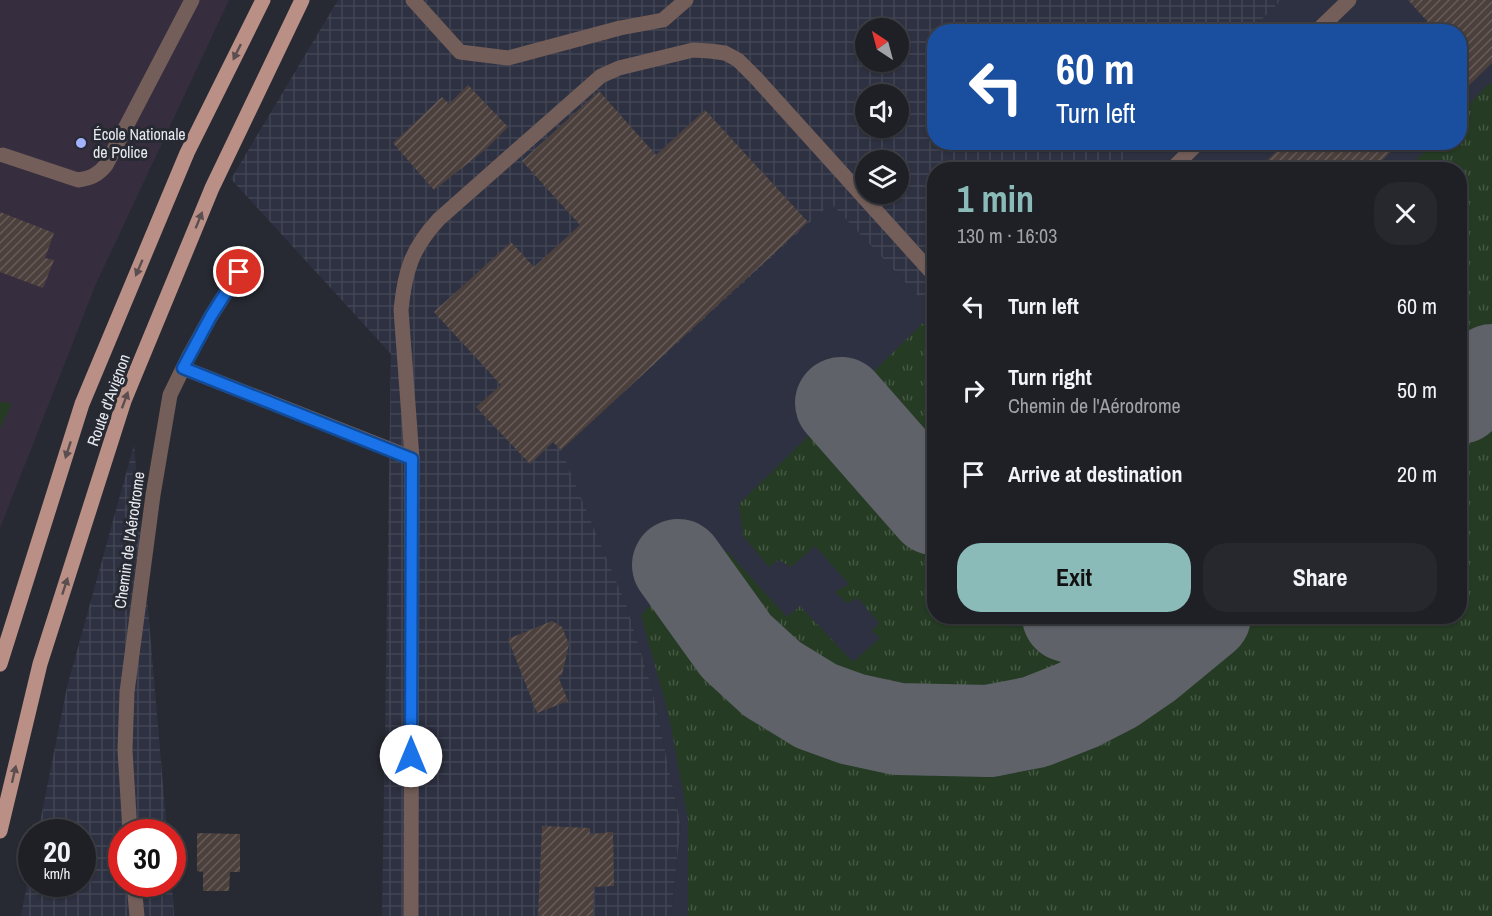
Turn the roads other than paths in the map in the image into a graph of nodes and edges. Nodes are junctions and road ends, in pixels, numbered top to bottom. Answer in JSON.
{"nodes":[{"id":1,"x":192,"y":0,"type":"edge"},
{"id":2,"x":263,"y":0,"type":"edge"},
{"id":3,"x":302,"y":0,"type":"edge"},
{"id":4,"x":413,"y":0,"type":"edge"},
{"id":5,"x":686,"y":0,"type":"edge"},
{"id":6,"x":1348,"y":0,"type":"edge"},
{"id":7,"x":1324,"y":24,"type":"edge"},
{"id":8,"x":1191,"y":150,"type":"edge"},
{"id":9,"x":1,"y":157,"type":"edge"},
{"id":10,"x":1179,"y":162,"type":"edge"},
{"id":11,"x":927,"y":267,"type":"edge"},
{"id":12,"x":239,"y":272,"type":"dead end"},
{"id":13,"x":183,"y":368,"type":"junction"},
{"id":14,"x":412,"y":459,"type":"junction"},
{"id":15,"x":0,"y":664,"type":"edge"},
{"id":16,"x":129,"y":819,"type":"edge"},
{"id":17,"x":0,"y":831,"type":"edge"},
{"id":18,"x":135,"y":897,"type":"edge"},
{"id":19,"x":137,"y":916,"type":"edge"},
{"id":20,"x":411,"y":916,"type":"edge"}],
"edges":[{"from":1,"to":9,"type":"street"},
{"from":2,"to":15,"type":"main road","name":"Route d'Avignon","one_way":true},
{"from":17,"to":3,"type":"main road","name":"Route d'Avignon","one_way":true},
{"from":4,"to":5,"type":"street"},
{"from":6,"to":7,"type":"street"},
{"from":8,"to":10,"type":"street"},
{"from":11,"to":14,"type":"street"},
{"from":12,"to":13,"type":"street","name":"Chemin de l'Aérodrome"},
{"from":13,"to":14,"type":"street"},
{"from":13,"to":16,"type":"street","name":"Chemin de l'Aérodrome"},
{"from":14,"to":20,"type":"street"},
{"from":18,"to":19,"type":"street"}]}
